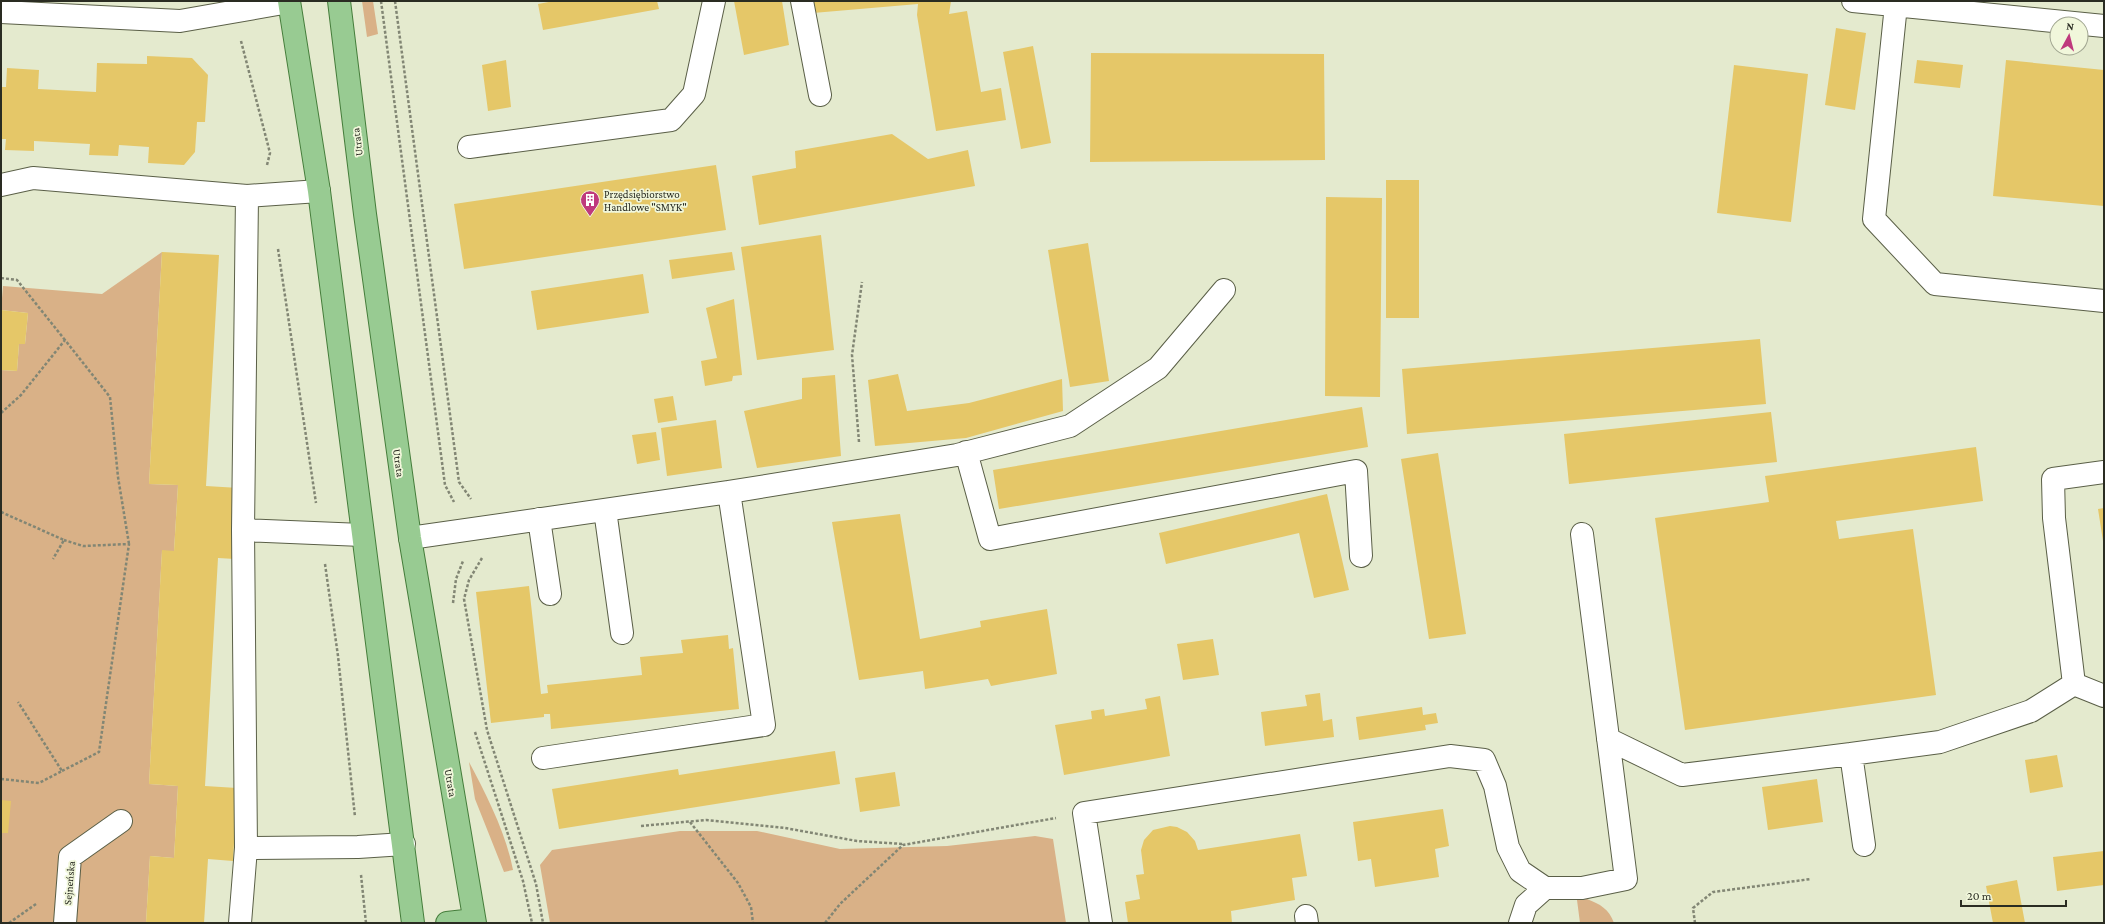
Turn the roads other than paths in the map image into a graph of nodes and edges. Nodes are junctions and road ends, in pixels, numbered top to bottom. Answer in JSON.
{"nodes":[{"id":1,"x":339,"y":1,"type":"edge"},
{"id":2,"x":714,"y":1,"type":"edge"},
{"id":3,"x":802,"y":1,"type":"edge"},
{"id":4,"x":1853,"y":1,"type":"edge"},
{"id":5,"x":289,"y":2,"type":"edge"},
{"id":6,"x":1896,"y":5,"type":"junction"},
{"id":7,"x":1,"y":12,"type":"edge"},
{"id":8,"x":2104,"y":26,"type":"edge"},
{"id":9,"x":820,"y":95,"type":"dead end"},
{"id":10,"x":470,"y":148,"type":"dead end"},
{"id":11,"x":1,"y":185,"type":"edge"},
{"id":12,"x":319,"y":191,"type":"junction"},
{"id":13,"x":252,"y":196,"type":"junction"},
{"id":14,"x":1224,"y":290,"type":"dead end"},
{"id":15,"x":2104,"y":301,"type":"edge"},
{"id":16,"x":966,"y":452,"type":"junction"},
{"id":17,"x":2104,"y":472,"type":"edge"},
{"id":18,"x":729,"y":492,"type":"junction"},
{"id":19,"x":605,"y":510,"type":"junction"},
{"id":20,"x":539,"y":519,"type":"junction"},
{"id":21,"x":244,"y":530,"type":"junction"},
{"id":22,"x":1582,"y":534,"type":"dead end"},
{"id":23,"x":362,"y":535,"type":"junction"},
{"id":24,"x":410,"y":538,"type":"junction"},
{"id":25,"x":1361,"y":556,"type":"dead end"},
{"id":26,"x":550,"y":594,"type":"dead end"},
{"id":27,"x":622,"y":633,"type":"dead end"},
{"id":28,"x":2074,"y":684,"type":"junction"},
{"id":29,"x":2104,"y":696,"type":"edge"},
{"id":30,"x":1608,"y":738,"type":"junction"},
{"id":31,"x":1851,"y":754,"type":"junction"},
{"id":32,"x":543,"y":758,"type":"dead end"},
{"id":33,"x":121,"y":821,"type":"dead end"},
{"id":34,"x":404,"y":844,"type":"junction"},
{"id":35,"x":1864,"y":845,"type":"dead end"},
{"id":36,"x":246,"y":848,"type":"junction"},
{"id":37,"x":1545,"y":888,"type":"junction"},
{"id":38,"x":475,"y":921,"type":"edge"},
{"id":39,"x":66,"y":923,"type":"edge"},
{"id":40,"x":240,"y":923,"type":"edge"},
{"id":41,"x":413,"y":923,"type":"edge"},
{"id":42,"x":447,"y":923,"type":"edge"},
{"id":43,"x":1101,"y":923,"type":"edge"},
{"id":44,"x":1520,"y":923,"type":"edge"}],
"edges":[{"from":1,"to":24,"type":"main road","name":"Utrata"},
{"from":2,"to":10,"type":"street"},
{"from":3,"to":9,"type":"street"},
{"from":4,"to":6,"type":"street"},
{"from":5,"to":7,"type":"street"},
{"from":5,"to":12,"type":"main road"},
{"from":6,"to":8,"type":"street"},
{"from":6,"to":15,"type":"street"},
{"from":11,"to":13,"type":"street"},
{"from":12,"to":13,"type":"street"},
{"from":12,"to":23,"type":"main road"},
{"from":13,"to":21,"type":"street"},
{"from":14,"to":16,"type":"street"},
{"from":16,"to":18,"type":"street"},
{"from":16,"to":25,"type":"street"},
{"from":17,"to":28,"type":"street"},
{"from":18,"to":19,"type":"street"},
{"from":18,"to":32,"type":"street"},
{"from":19,"to":20,"type":"street"},
{"from":19,"to":27,"type":"street"},
{"from":20,"to":24,"type":"street"},
{"from":20,"to":26,"type":"street"},
{"from":21,"to":23,"type":"street"},
{"from":21,"to":36,"type":"street"},
{"from":22,"to":30,"type":"street"},
{"from":23,"to":34,"type":"main road"},
{"from":24,"to":38,"type":"main road","name":"Utrata"},
{"from":28,"to":29,"type":"street"},
{"from":28,"to":31,"type":"street"},
{"from":30,"to":31,"type":"street"},
{"from":30,"to":37,"type":"street"},
{"from":31,"to":35,"type":"street"},
{"from":33,"to":39,"type":"street","name":"Sejneńska"},
{"from":34,"to":36,"type":"street"},
{"from":34,"to":41,"type":"main road"},
{"from":36,"to":40,"type":"street"},
{"from":37,"to":43,"type":"street"},
{"from":37,"to":44,"type":"street"},
{"from":38,"to":42,"type":"main road"}]}
